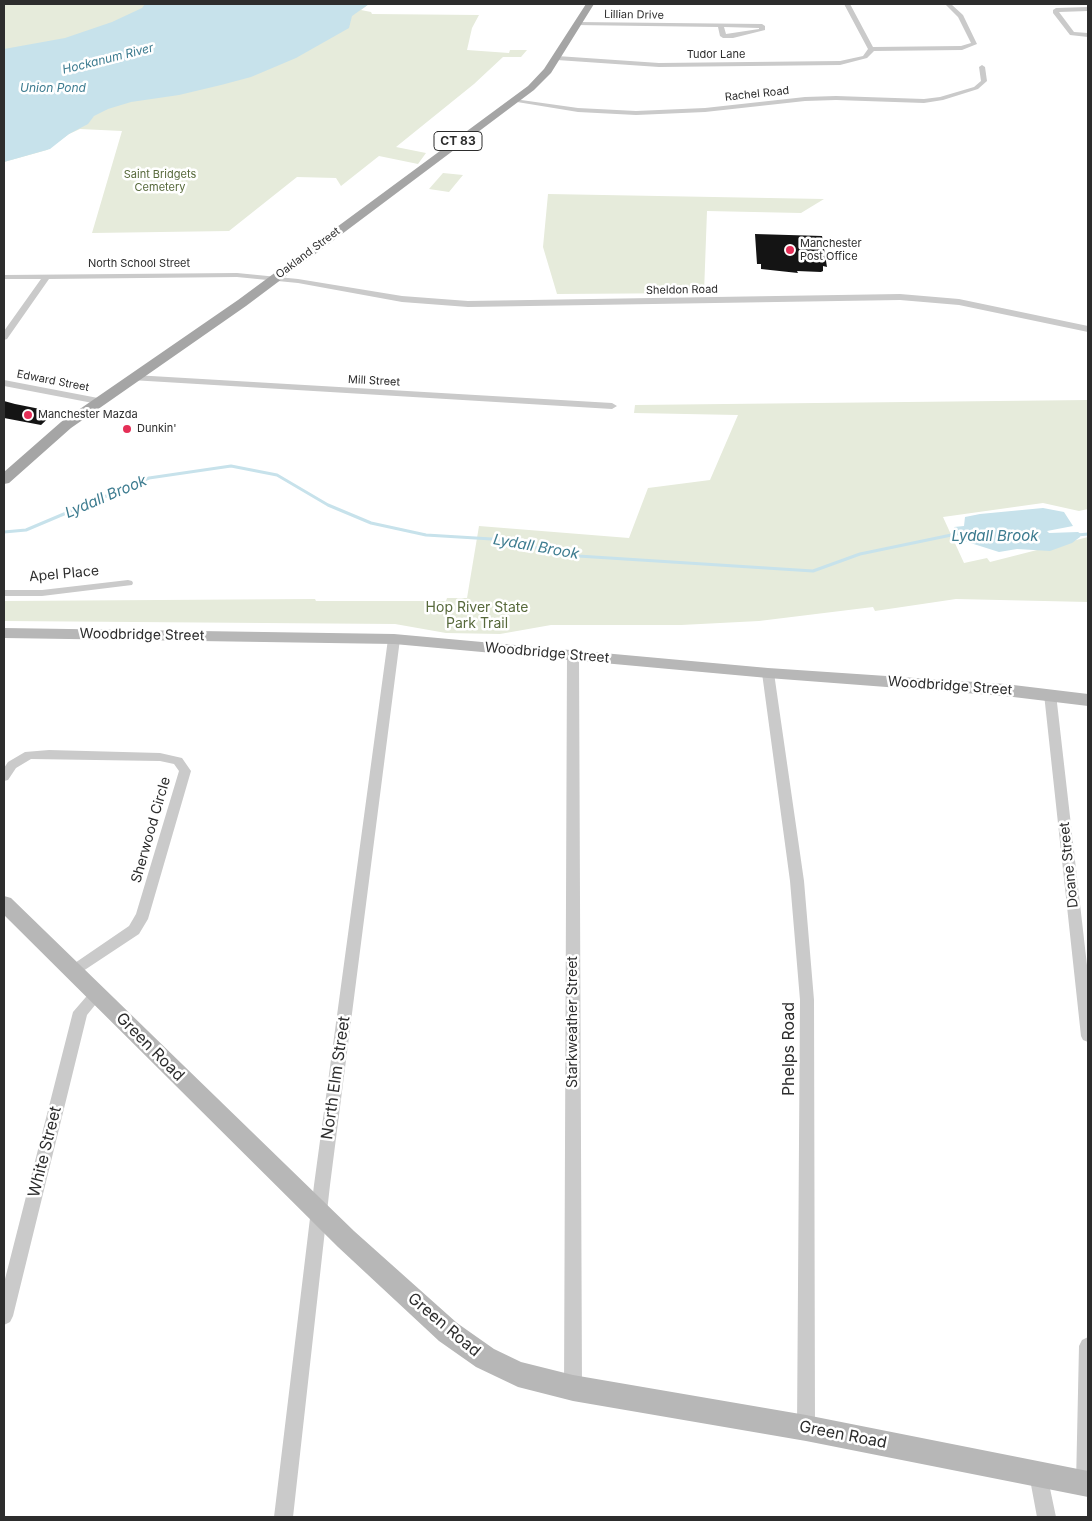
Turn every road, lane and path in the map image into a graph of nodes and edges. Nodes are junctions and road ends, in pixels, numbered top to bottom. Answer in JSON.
{"nodes":[{"id":1,"x":590,"y":4,"type":"edge"},
{"id":2,"x":847,"y":4,"type":"edge"},
{"id":3,"x":948,"y":4,"type":"edge"},
{"id":4,"x":1088,"y":9,"type":"edge"},
{"id":5,"x":577,"y":24,"type":"junction"},
{"id":6,"x":721,"y":26,"type":"junction"},
{"id":7,"x":1088,"y":35,"type":"edge"},
{"id":8,"x":871,"y":49,"type":"junction"},
{"id":9,"x":557,"y":58,"type":"junction"},
{"id":10,"x":982,"y":67,"type":"dead end"},
{"id":11,"x":514,"y":101,"type":"junction"},
{"id":12,"x":47,"y":276,"type":"junction"},
{"id":13,"x":4,"y":277,"type":"edge"},
{"id":14,"x":274,"y":278,"type":"junction"},
{"id":15,"x":1088,"y":329,"type":"edge"},
{"id":16,"x":4,"y":337,"type":"edge"},
{"id":17,"x":134,"y":378,"type":"junction"},
{"id":18,"x":4,"y":383,"type":"edge"},
{"id":19,"x":98,"y":401,"type":"junction"},
{"id":20,"x":612,"y":406,"type":"dead end"},
{"id":21,"x":4,"y":480,"type":"edge"},
{"id":22,"x":128,"y":583,"type":"dead end"},
{"id":23,"x":4,"y":593,"type":"edge"},
{"id":24,"x":4,"y":633,"type":"edge"},
{"id":25,"x":394,"y":640,"type":"junction"},
{"id":26,"x":573,"y":656,"type":"junction"},
{"id":27,"x":768,"y":673,"type":"junction"},
{"id":28,"x":1050,"y":694,"type":"junction"},
{"id":29,"x":1088,"y":700,"type":"edge"},
{"id":30,"x":4,"y":777,"type":"edge"},
{"id":31,"x":4,"y":903,"type":"edge"},
{"id":32,"x":74,"y":971,"type":"junction"},
{"id":33,"x":97,"y":994,"type":"junction"},
{"id":34,"x":1088,"y":1036,"type":"edge"},
{"id":35,"x":320,"y":1214,"type":"junction"},
{"id":36,"x":4,"y":1316,"type":"edge"},
{"id":37,"x":1088,"y":1346,"type":"edge"},
{"id":38,"x":574,"y":1388,"type":"junction"},
{"id":39,"x":806,"y":1428,"type":"junction"},
{"id":40,"x":1038,"y":1474,"type":"junction"},
{"id":41,"x":1086,"y":1484,"type":"edge"},
{"id":42,"x":282,"y":1517,"type":"edge"},
{"id":43,"x":1047,"y":1517,"type":"edge"}],
"edges":[{"from":1,"to":5,"type":"main road","name":"Oakland Street","number":"CT 83"},
{"from":2,"to":8,"type":"street"},
{"from":3,"to":8,"type":"street","name":"Tudor Lane"},
{"from":4,"to":7,"type":"street"},
{"from":5,"to":6,"type":"street","name":"Lillian Drive"},
{"from":5,"to":9,"type":"main road","name":"Oakland Street","number":"CT 83"},
{"from":6,"to":6,"type":"street","name":"Lillian Drive"},
{"from":8,"to":9,"type":"street","name":"Tudor Lane"},
{"from":9,"to":11,"type":"main road","name":"Oakland Street","number":"CT 83"},
{"from":10,"to":11,"type":"street","name":"Rachel Road"},
{"from":11,"to":14,"type":"main road","name":"Oakland Street","number":"CT 83"},
{"from":12,"to":13,"type":"street","name":"North School Street"},
{"from":12,"to":14,"type":"street","name":"North School Street"},
{"from":12,"to":16,"type":"street"},
{"from":14,"to":15,"type":"street","name":"Sheldon Road"},
{"from":14,"to":17,"type":"main road","name":"Oakland Street","number":"CT 83"},
{"from":17,"to":19,"type":"main road","name":"Oakland Street","number":"CT 83"},
{"from":17,"to":20,"type":"street","name":"Mill Street"},
{"from":18,"to":19,"type":"street","name":"Edward Street"},
{"from":19,"to":21,"type":"main road","name":"Oakland Street","number":"CT 83"},
{"from":22,"to":23,"type":"street","name":"Apel Place"},
{"from":24,"to":25,"type":"main road","name":"Woodbridge Street"},
{"from":25,"to":26,"type":"main road","name":"Woodbridge Street"},
{"from":25,"to":35,"type":"street","name":"North Elm Street"},
{"from":26,"to":27,"type":"main road","name":"Woodbridge Street"},
{"from":26,"to":38,"type":"street","name":"Starkweather Street"},
{"from":27,"to":28,"type":"main road","name":"Woodbridge Street"},
{"from":27,"to":39,"type":"street","name":"Phelps Road"},
{"from":28,"to":29,"type":"main road","name":"Woodbridge Street"},
{"from":28,"to":34,"type":"street","name":"Doane Street"},
{"from":30,"to":32,"type":"street","name":"Sherwood Circle"},
{"from":31,"to":32,"type":"main road","name":"Green Road"},
{"from":32,"to":33,"type":"main road","name":"Green Road"},
{"from":33,"to":35,"type":"main road","name":"Green Road"},
{"from":33,"to":36,"type":"street","name":"White Street"},
{"from":35,"to":38,"type":"main road","name":"Green Road"},
{"from":35,"to":42,"type":"street","name":"North Elm Street"},
{"from":37,"to":41,"type":"street"},
{"from":38,"to":39,"type":"main road","name":"Green Road"},
{"from":39,"to":40,"type":"main road","name":"Green Road"},
{"from":40,"to":41,"type":"main road","name":"Green Road"},
{"from":40,"to":43,"type":"street"}]}
